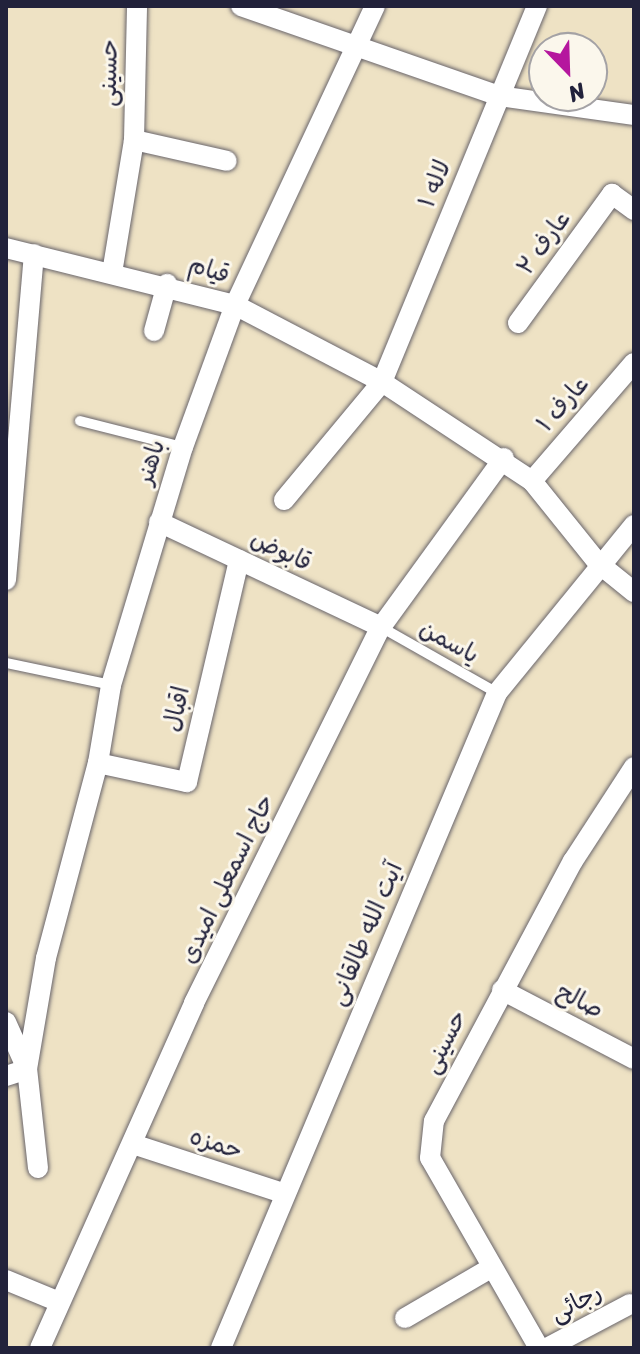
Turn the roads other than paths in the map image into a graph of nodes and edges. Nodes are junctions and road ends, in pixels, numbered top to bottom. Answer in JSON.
{"nodes":[{"id":1,"x":137,"y":6,"type":"edge"},
{"id":2,"x":241,"y":6,"type":"edge"},
{"id":3,"x":375,"y":6,"type":"edge"},
{"id":4,"x":537,"y":6,"type":"edge"},
{"id":5,"x":356,"y":42,"type":"junction"},
{"id":6,"x":499,"y":96,"type":"junction"},
{"id":7,"x":634,"y":115,"type":"edge"},
{"id":8,"x":134,"y":140,"type":"junction"},
{"id":9,"x":227,"y":161,"type":"dead end"},
{"id":10,"x":634,"y":210,"type":"edge"},
{"id":11,"x":6,"y":248,"type":"edge"},
{"id":12,"x":34,"y":254,"type":"junction"},
{"id":13,"x":112,"y":273,"type":"junction"},
{"id":14,"x":167,"y":284,"type":"junction"},
{"id":15,"x":235,"y":305,"type":"junction"},
{"id":16,"x":518,"y":323,"type":"dead end"},
{"id":17,"x":154,"y":331,"type":"dead end"},
{"id":18,"x":634,"y":363,"type":"edge"},
{"id":19,"x":382,"y":382,"type":"junction"},
{"id":20,"x":80,"y":421,"type":"dead end"},
{"id":21,"x":183,"y":447,"type":"junction"},
{"id":22,"x":504,"y":458,"type":"junction"},
{"id":23,"x":532,"y":481,"type":"junction"},
{"id":24,"x":284,"y":500,"type":"dead end"},
{"id":25,"x":159,"y":522,"type":"junction"},
{"id":26,"x":634,"y":525,"type":"edge"},
{"id":27,"x":239,"y":560,"type":"junction"},
{"id":28,"x":598,"y":563,"type":"junction"},
{"id":29,"x":6,"y":580,"type":"edge"},
{"id":30,"x":634,"y":592,"type":"edge"},
{"id":31,"x":381,"y":627,"type":"junction"},
{"id":32,"x":6,"y":663,"type":"edge"},
{"id":33,"x":111,"y":685,"type":"junction"},
{"id":34,"x":497,"y":693,"type":"junction"},
{"id":35,"x":98,"y":763,"type":"junction"},
{"id":36,"x":634,"y":767,"type":"edge"},
{"id":37,"x":502,"y":990,"type":"junction"},
{"id":38,"x":6,"y":1022,"type":"edge"},
{"id":39,"x":634,"y":1059,"type":"edge"},
{"id":40,"x":27,"y":1069,"type":"junction"},
{"id":41,"x":6,"y":1076,"type":"edge"},
{"id":42,"x":133,"y":1144,"type":"junction"},
{"id":43,"x":38,"y":1168,"type":"dead end"},
{"id":44,"x":283,"y":1193,"type":"junction"},
{"id":45,"x":491,"y":1268,"type":"junction"},
{"id":46,"x":6,"y":1280,"type":"edge"},
{"id":47,"x":633,"y":1300,"type":"edge"},
{"id":48,"x":59,"y":1302,"type":"junction"},
{"id":49,"x":405,"y":1318,"type":"dead end"},
{"id":50,"x":40,"y":1348,"type":"edge"},
{"id":51,"x":221,"y":1348,"type":"edge"},
{"id":52,"x":539,"y":1348,"type":"edge"},
{"id":53,"x":547,"y":1348,"type":"edge"}],
"edges":[{"from":1,"to":8,"type":"street","name":"حسینی"},
{"from":2,"to":5,"type":"street"},
{"from":3,"to":5,"type":"street","name":"باهنر"},
{"from":4,"to":6,"type":"street","name":"لاله ۱"},
{"from":5,"to":6,"type":"street"},
{"from":5,"to":15,"type":"street","name":"باهنر"},
{"from":6,"to":7,"type":"street"},
{"from":6,"to":19,"type":"street","name":"لاله ۱"},
{"from":8,"to":9,"type":"street","name":"حسینی"},
{"from":8,"to":13,"type":"street","name":"حسینی"},
{"from":10,"to":16,"type":"street","name":"عارف ۲"},
{"from":11,"to":12,"type":"street","name":"قیام"},
{"from":12,"to":13,"type":"street","name":"قیام"},
{"from":12,"to":29,"type":"street"},
{"from":13,"to":14,"type":"street","name":"قیام"},
{"from":14,"to":15,"type":"street","name":"قیام"},
{"from":14,"to":17,"type":"street"},
{"from":15,"to":19,"type":"street","name":"قیام"},
{"from":15,"to":21,"type":"street","name":"باهنر"},
{"from":18,"to":23,"type":"street","name":"عارف ۱"},
{"from":19,"to":22,"type":"street"},
{"from":19,"to":24,"type":"street"},
{"from":20,"to":21,"type":"lane"},
{"from":21,"to":25,"type":"street","name":"باهنر"},
{"from":22,"to":23,"type":"street"},
{"from":22,"to":31,"type":"street","name":"حاج اسمعلی امیدی"},
{"from":23,"to":28,"type":"street"},
{"from":25,"to":27,"type":"street","name":"قابوض"},
{"from":25,"to":33,"type":"street","name":"باهنر"},
{"from":26,"to":28,"type":"street","name":"آیت الله طالقانی"},
{"from":27,"to":31,"type":"street","name":"قابوض"},
{"from":27,"to":35,"type":"street","name":"اقبال"},
{"from":28,"to":30,"type":"street"},
{"from":28,"to":34,"type":"street","name":"آیت الله طالقانی"},
{"from":31,"to":34,"type":"lane","name":"یاسمن"},
{"from":31,"to":42,"type":"street","name":"حاج اسمعلی امیدی"},
{"from":32,"to":33,"type":"lane"},
{"from":33,"to":35,"type":"street","name":"باهنر"},
{"from":34,"to":44,"type":"street","name":"آیت الله طالقانی"},
{"from":35,"to":40,"type":"street","name":"باهنر"},
{"from":36,"to":37,"type":"street","name":"حسینی"},
{"from":37,"to":39,"type":"street","name":"صالح"},
{"from":37,"to":45,"type":"street","name":"حسینی"},
{"from":38,"to":40,"type":"street"},
{"from":40,"to":41,"type":"street"},
{"from":40,"to":43,"type":"street"},
{"from":42,"to":44,"type":"street","name":"حمزه"},
{"from":42,"to":48,"type":"street","name":"حاج اسمعلی امیدی"},
{"from":44,"to":51,"type":"street","name":"آیت الله طالقانی"},
{"from":45,"to":49,"type":"street"},
{"from":45,"to":52,"type":"street","name":"حسینی"},
{"from":46,"to":48,"type":"street"},
{"from":47,"to":53,"type":"street","name":"رجائی"},
{"from":48,"to":50,"type":"street","name":"حاج اسمعلی امیدی"}]}
